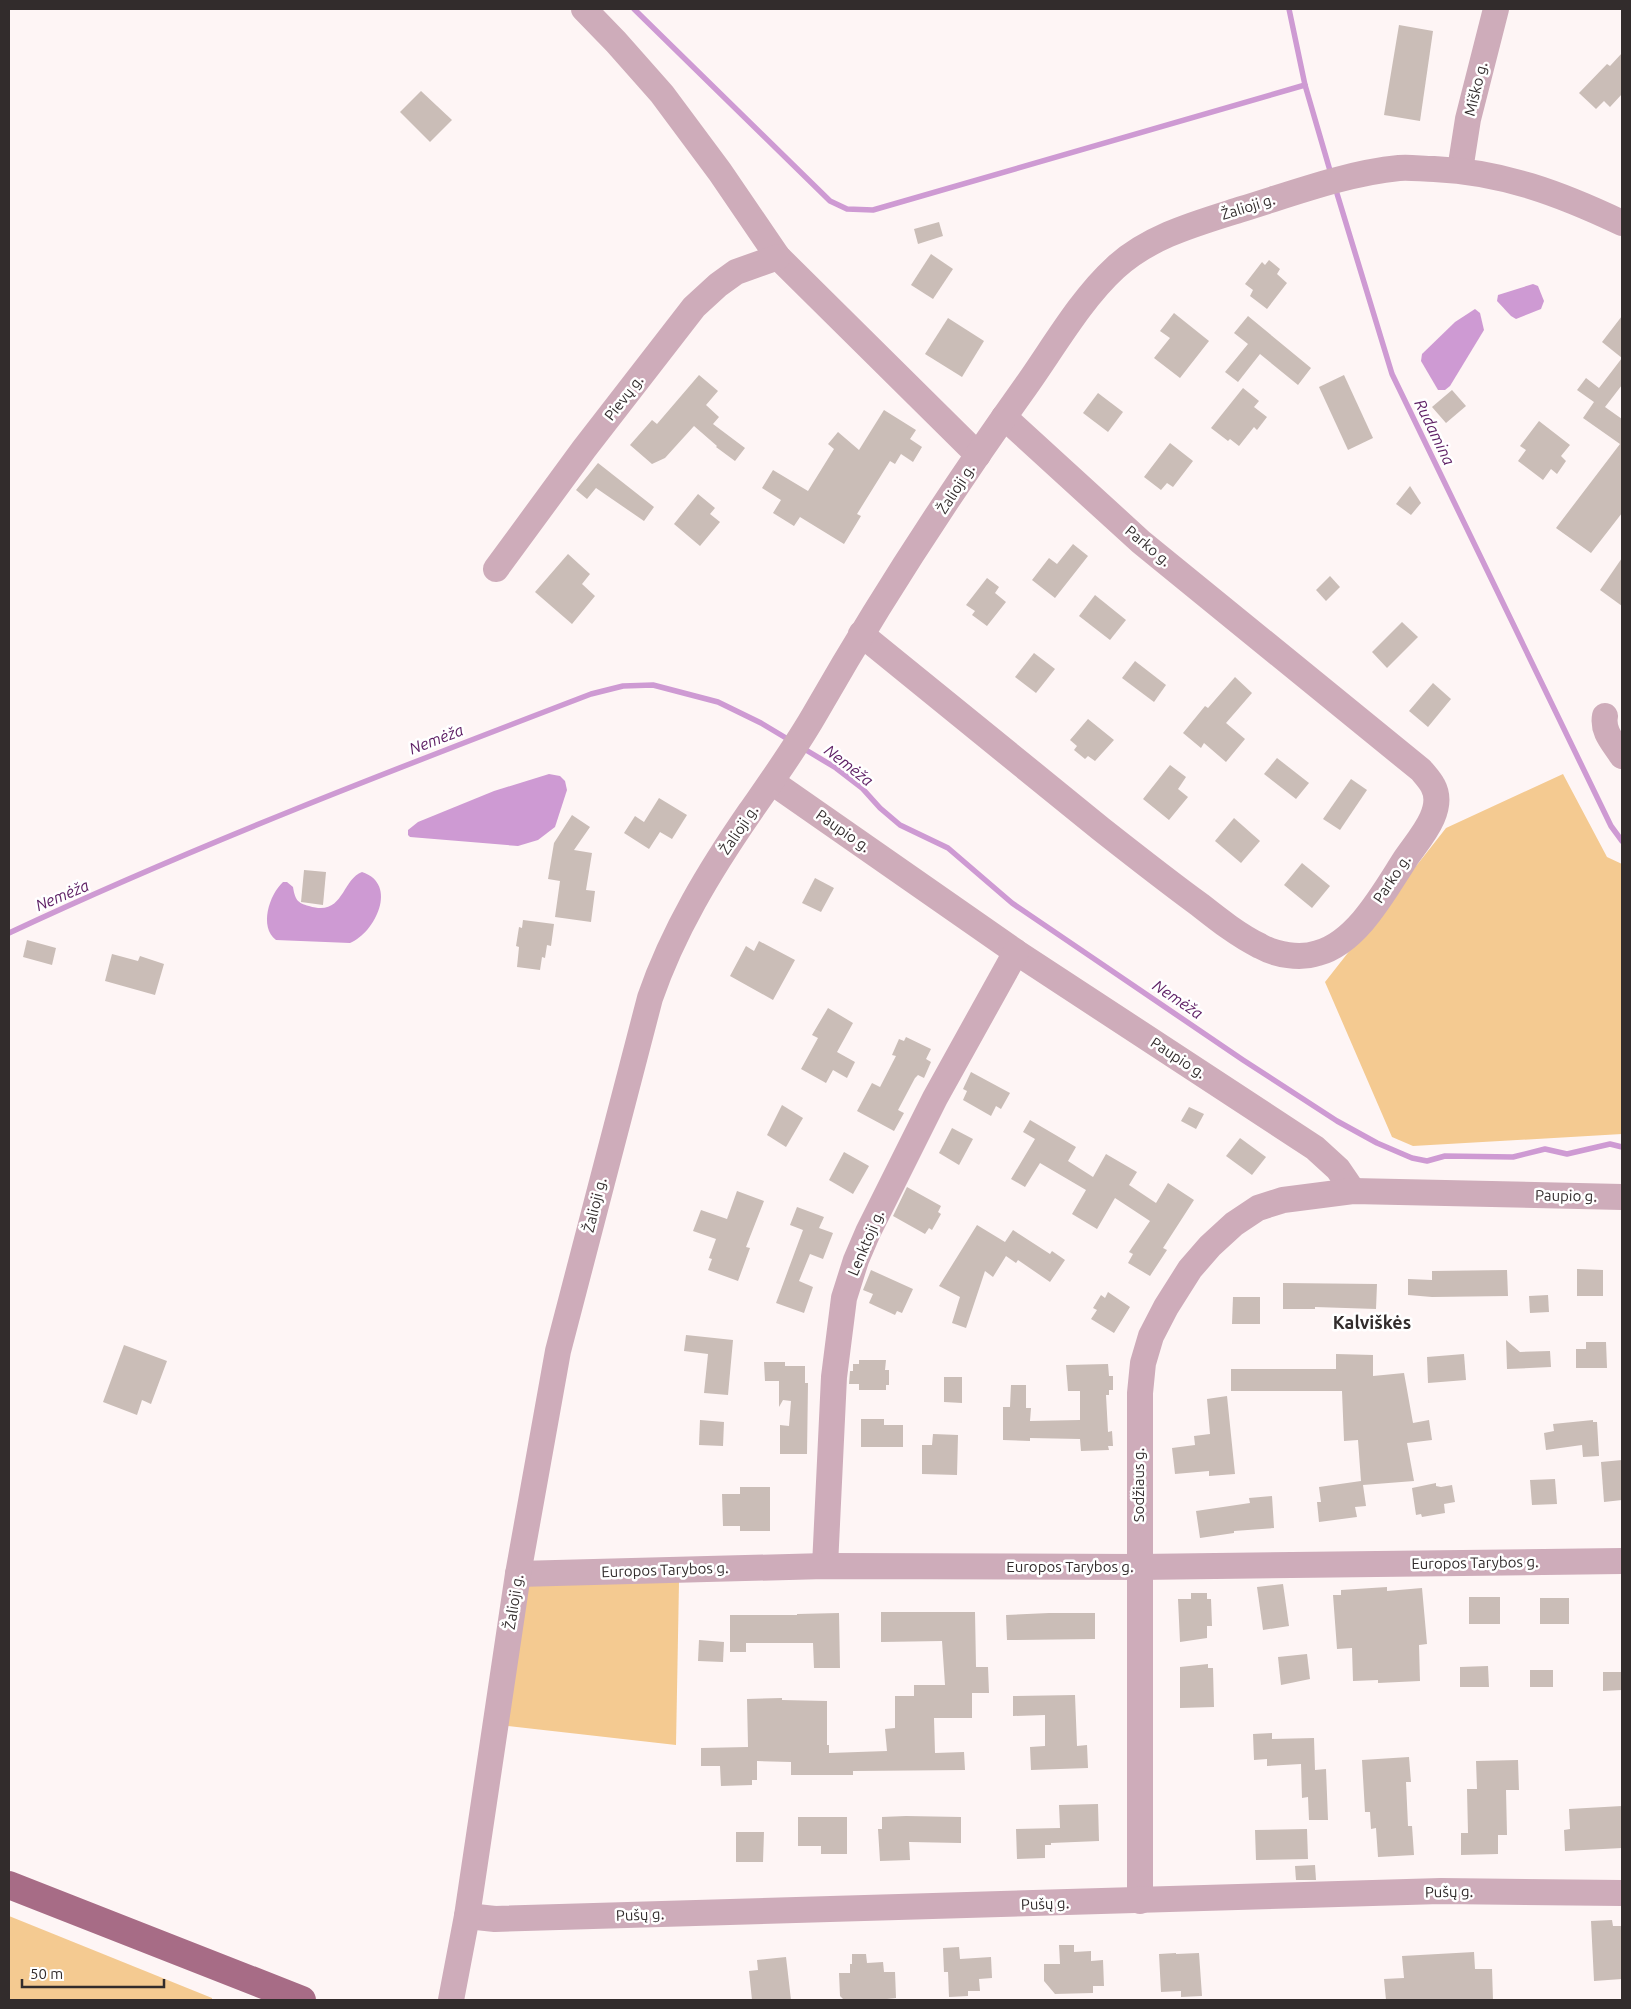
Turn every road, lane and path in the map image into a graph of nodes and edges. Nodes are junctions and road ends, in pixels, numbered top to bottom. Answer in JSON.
{"nodes":[{"id":1,"x":1496,"y":9,"type":"edge"},
{"id":2,"x":588,"y":12,"type":"edge"},
{"id":3,"x":1460,"y":170,"type":"junction"},
{"id":4,"x":1622,"y":223,"type":"edge"},
{"id":5,"x":778,"y":257,"type":"junction"},
{"id":6,"x":1004,"y":417,"type":"junction"},
{"id":7,"x":978,"y":455,"type":"junction"},
{"id":8,"x":496,"y":569,"type":"dead end"},
{"id":9,"x":861,"y":634,"type":"junction"},
{"id":10,"x":1605,"y":716,"type":"dead end"},
{"id":11,"x":1622,"y":756,"type":"edge"},
{"id":12,"x":779,"y":771,"type":"junction"},
{"id":13,"x":1016,"y":952,"type":"junction"},
{"id":14,"x":1353,"y":1191,"type":"junction"},
{"id":15,"x":1622,"y":1197,"type":"edge"},
{"id":16,"x":1622,"y":1561,"type":"edge"},
{"id":17,"x":825,"y":1566,"type":"junction"},
{"id":18,"x":1139,"y":1567,"type":"junction"},
{"id":19,"x":518,"y":1574,"type":"junction"},
{"id":20,"x":9,"y":1885,"type":"edge"},
{"id":21,"x":1622,"y":1893,"type":"edge"},
{"id":22,"x":1140,"y":1901,"type":"junction"},
{"id":23,"x":467,"y":1916,"type":"junction"},
{"id":24,"x":302,"y":2000,"type":"edge"},
{"id":25,"x":450,"y":2000,"type":"edge"}],
"edges":[{"from":1,"to":3,"type":"street","name":"Miško g."},
{"from":2,"to":5,"type":"street"},
{"from":3,"to":4,"type":"street","name":"Žalioji g."},
{"from":3,"to":6,"type":"street","name":"Žalioji g."},
{"from":5,"to":7,"type":"street"},
{"from":5,"to":8,"type":"street","name":"Pievų g."},
{"from":6,"to":7,"type":"street","name":"Žalioji g."},
{"from":6,"to":9,"type":"street","name":"Parko g."},
{"from":7,"to":9,"type":"street","name":"Žalioji g."},
{"from":9,"to":12,"type":"street","name":"Žalioji g."},
{"from":10,"to":11,"type":"street"},
{"from":12,"to":13,"type":"street","name":"Paupio g."},
{"from":12,"to":19,"type":"street","name":"Žalioji g."},
{"from":13,"to":14,"type":"street","name":"Paupio g."},
{"from":13,"to":17,"type":"street","name":"Lenktoji g."},
{"from":14,"to":15,"type":"street","name":"Paupio g."},
{"from":14,"to":18,"type":"street","name":"Sodžiaus g."},
{"from":16,"to":18,"type":"street","name":"Europos Tarybos g."},
{"from":17,"to":18,"type":"street","name":"Europos Tarybos g."},
{"from":17,"to":19,"type":"street","name":"Europos Tarybos g."},
{"from":18,"to":22,"type":"street","name":"Sodžiaus g."},
{"from":19,"to":23,"type":"street","name":"Žalioji g."},
{"from":20,"to":24,"type":"main road"},
{"from":21,"to":22,"type":"street","name":"Pušų g."},
{"from":22,"to":23,"type":"street","name":"Pušų g."},
{"from":23,"to":25,"type":"street","name":"Žalioji g."}]}
